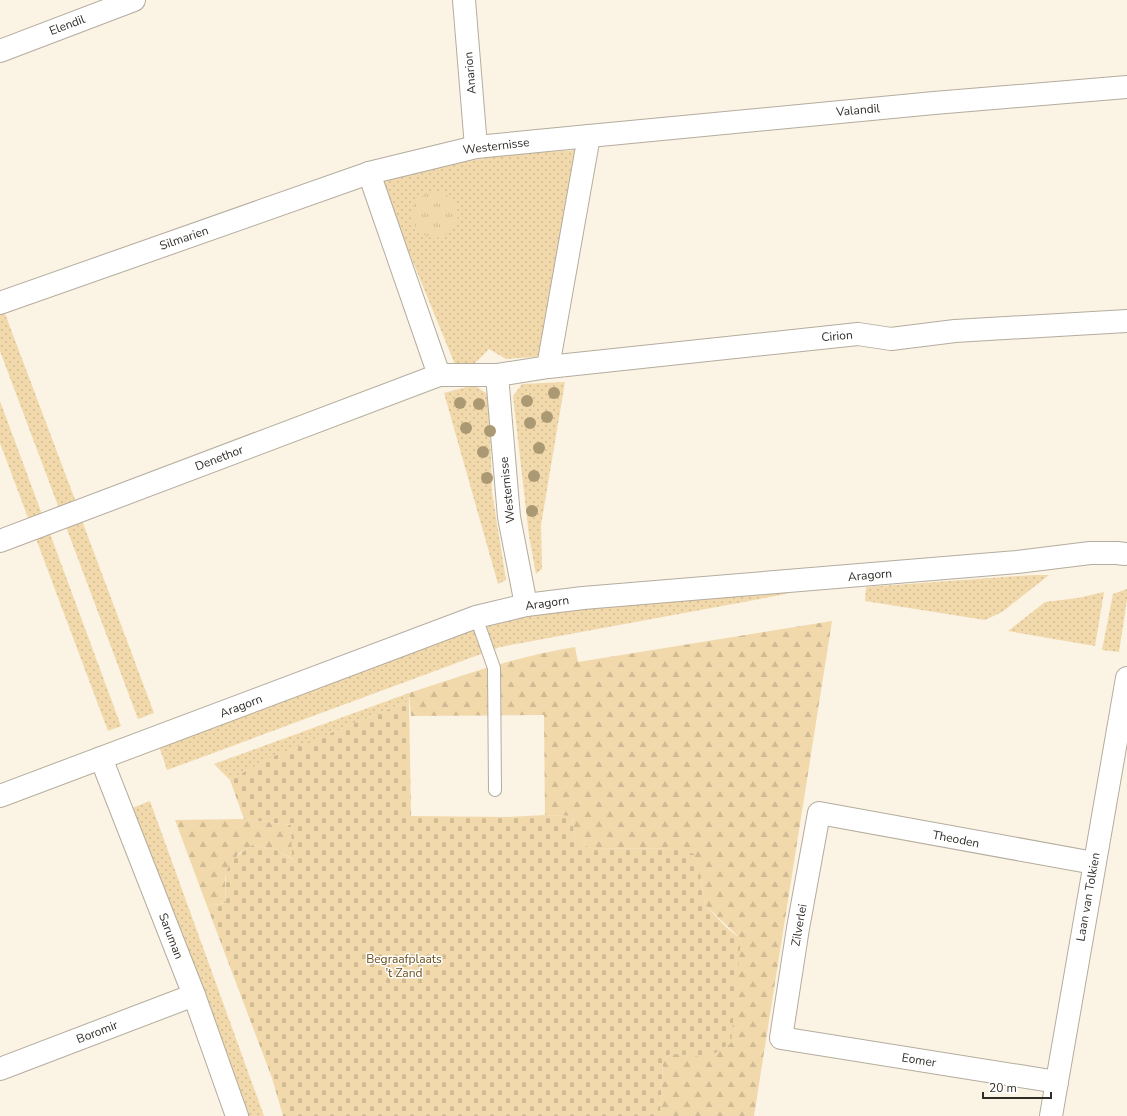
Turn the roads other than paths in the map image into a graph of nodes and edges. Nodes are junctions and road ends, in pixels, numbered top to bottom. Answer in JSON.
{"nodes":[{"id":1,"x":134,"y":0,"type":"edge"},
{"id":2,"x":464,"y":0,"type":"edge"},
{"id":3,"x":0,"y":51,"type":"edge"},
{"id":4,"x":1127,"y":87,"type":"edge"},
{"id":5,"x":589,"y":136,"type":"junction"},
{"id":6,"x":476,"y":147,"type":"junction"},
{"id":7,"x":369,"y":173,"type":"junction"},
{"id":8,"x":0,"y":303,"type":"edge"},
{"id":9,"x":1127,"y":321,"type":"edge"},
{"id":10,"x":548,"y":367,"type":"junction"},
{"id":11,"x":439,"y":375,"type":"junction"},
{"id":12,"x":497,"y":375,"type":"junction"},
{"id":13,"x":0,"y":540,"type":"edge"},
{"id":14,"x":1126,"y":555,"type":"edge"},
{"id":15,"x":526,"y":605,"type":"junction"},
{"id":16,"x":476,"y":617,"type":"junction"},
{"id":17,"x":1127,"y":678,"type":"edge"},
{"id":18,"x":101,"y":758,"type":"junction"},
{"id":19,"x":495,"y":790,"type":"dead end"},
{"id":20,"x":0,"y":796,"type":"edge"},
{"id":21,"x":819,"y":813,"type":"joint"},
{"id":22,"x":1094,"y":863,"type":"junction"},
{"id":23,"x":194,"y":994,"type":"junction"},
{"id":24,"x":781,"y":1038,"type":"joint"},
{"id":25,"x":0,"y":1069,"type":"edge"},
{"id":26,"x":1057,"y":1082,"type":"junction"},
{"id":27,"x":237,"y":1116,"type":"edge"},
{"id":28,"x":1051,"y":1116,"type":"edge"}],
"edges":[{"from":1,"to":3,"type":"street","name":"Elendil"},
{"from":2,"to":6,"type":"street","name":"Anarion"},
{"from":4,"to":5,"type":"street","name":"Valandil"},
{"from":5,"to":6,"type":"street","name":"Westernisse"},
{"from":5,"to":10,"type":"street"},
{"from":6,"to":7,"type":"street","name":"Westernisse"},
{"from":7,"to":8,"type":"street","name":"Silmarien"},
{"from":7,"to":11,"type":"street"},
{"from":9,"to":10,"type":"street","name":"Cirion"},
{"from":10,"to":12,"type":"street"},
{"from":11,"to":12,"type":"street"},
{"from":11,"to":13,"type":"street","name":"Denethor"},
{"from":12,"to":15,"type":"street","name":"Westernisse"},
{"from":14,"to":15,"type":"street","name":"Aragorn"},
{"from":15,"to":16,"type":"street","name":"Aragorn"},
{"from":16,"to":18,"type":"street","name":"Aragorn"},
{"from":16,"to":19,"type":"lane"},
{"from":17,"to":22,"type":"street","name":"Laan van Tolkien"},
{"from":18,"to":20,"type":"street","name":"Aragorn"},
{"from":18,"to":23,"type":"street","name":"Saruman"},
{"from":21,"to":22,"type":"street","name":"Theoden"},
{"from":21,"to":24,"type":"street","name":"Zilverlei"},
{"from":22,"to":26,"type":"street","name":"Laan van Tolkien"},
{"from":23,"to":25,"type":"street","name":"Boromir"},
{"from":23,"to":27,"type":"street","name":"Saruman"},
{"from":24,"to":26,"type":"street","name":"Eomer"},
{"from":26,"to":28,"type":"street","name":"Laan van Tolkien"}]}
